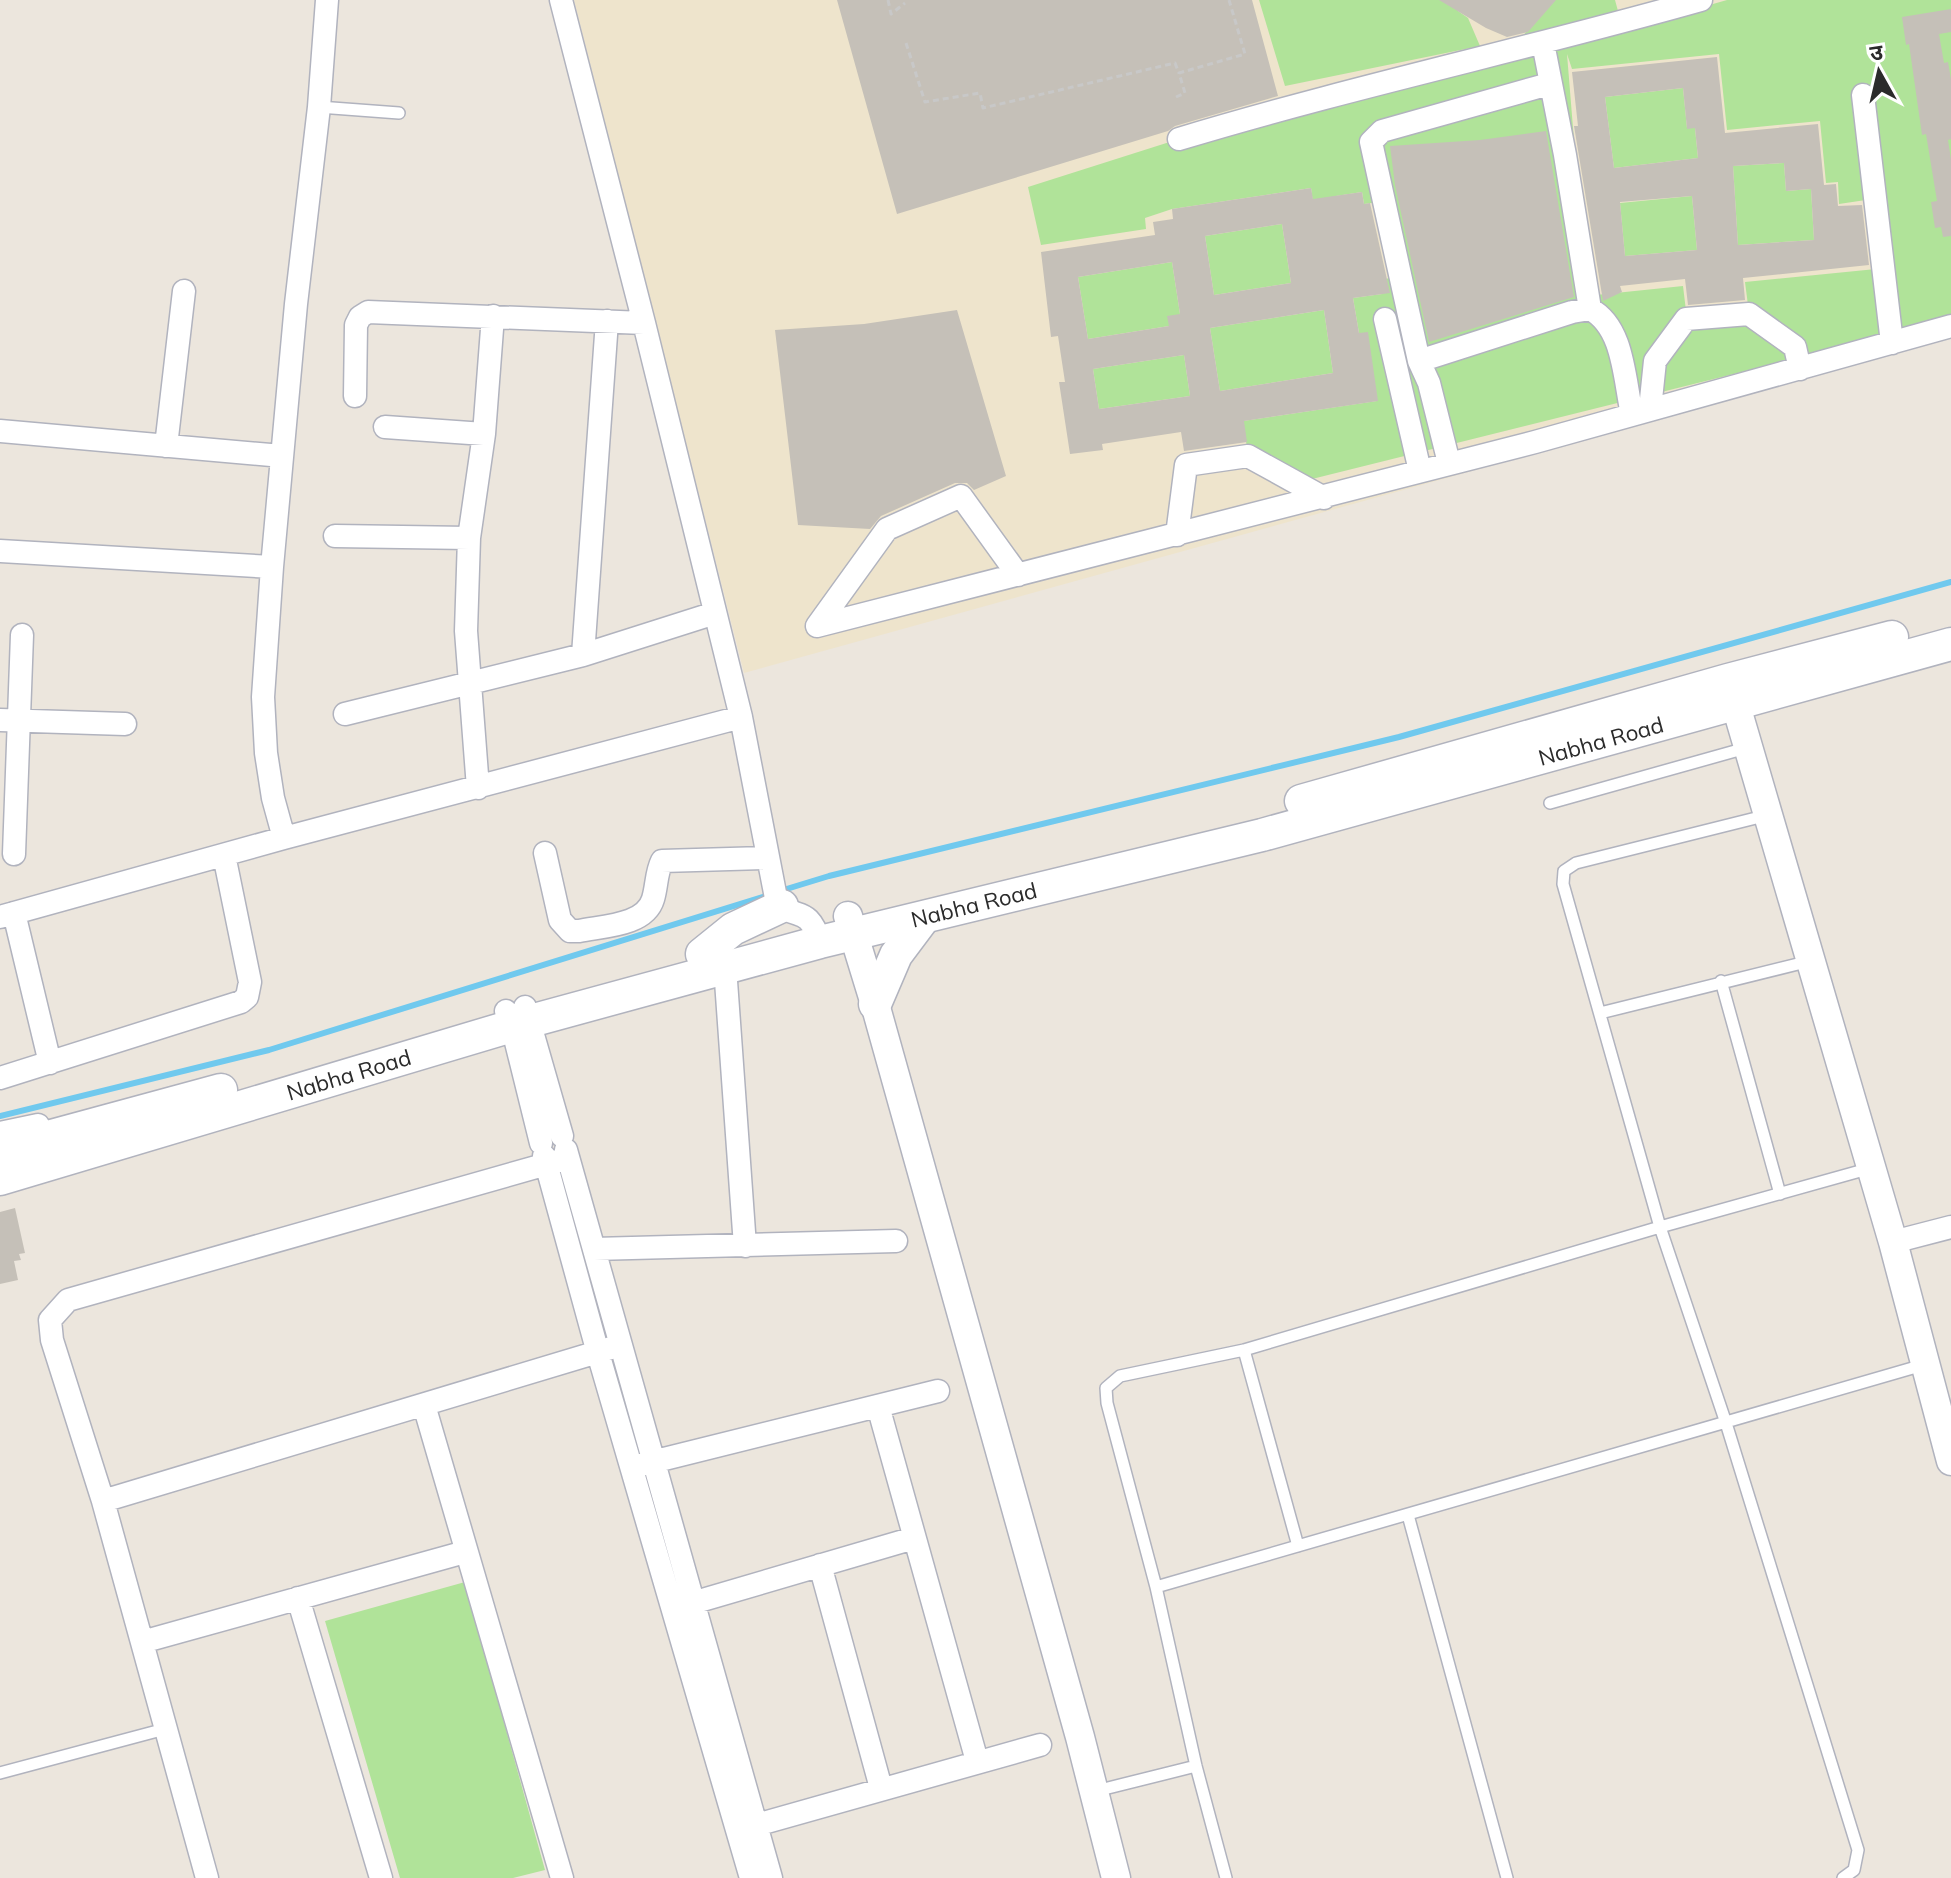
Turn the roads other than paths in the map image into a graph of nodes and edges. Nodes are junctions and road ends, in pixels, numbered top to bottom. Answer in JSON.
{"nodes":[{"id":1,"x":327,"y":0,"type":"edge"},
{"id":2,"x":561,"y":0,"type":"edge"},
{"id":3,"x":1701,"y":0,"type":"edge"},
{"id":4,"x":1631,"y":9,"type":"edge"},
{"id":5,"x":1543,"y":43,"type":"junction"},
{"id":6,"x":1549,"y":84,"type":"junction"},
{"id":7,"x":1863,"y":95,"type":"dead end"},
{"id":8,"x":319,"y":107,"type":"junction"},
{"id":9,"x":399,"y":113,"type":"dead end"},
{"id":10,"x":1179,"y":139,"type":"dead end"},
{"id":11,"x":184,"y":291,"type":"dead end"},
{"id":12,"x":1590,"y":309,"type":"junction"},
{"id":13,"x":493,"y":316,"type":"junction"},
{"id":14,"x":1385,"y":319,"type":"dead end"},
{"id":15,"x":607,"y":321,"type":"junction"},
{"id":16,"x":644,"y":323,"type":"junction"},
{"id":17,"x":1951,"y":326,"type":"edge"},
{"id":18,"x":1892,"y":343,"type":"junction"},
{"id":19,"x":1419,"y":361,"type":"junction"},
{"id":20,"x":1800,"y":369,"type":"junction"},
{"id":21,"x":355,"y":396,"type":"dead end"},
{"id":22,"x":1641,"y":411,"type":"junction"},
{"id":23,"x":385,"y":427,"type":"dead end"},
{"id":24,"x":0,"y":431,"type":"edge"},
{"id":25,"x":484,"y":434,"type":"junction"},
{"id":26,"x":166,"y":446,"type":"junction"},
{"id":27,"x":282,"y":456,"type":"junction"},
{"id":28,"x":1449,"y":463,"type":"junction"},
{"id":29,"x":1420,"y":471,"type":"junction"},
{"id":30,"x":1324,"y":498,"type":"junction"},
{"id":31,"x":1177,"y":535,"type":"junction"},
{"id":32,"x":335,"y":536,"type":"dead end"},
{"id":33,"x":469,"y":538,"type":"junction"},
{"id":34,"x":0,"y":551,"type":"edge"},
{"id":35,"x":272,"y":567,"type":"junction"},
{"id":36,"x":1018,"y":575,"type":"junction"},
{"id":37,"x":715,"y":613,"type":"junction"},
{"id":38,"x":1951,"y":622,"type":"edge"},
{"id":39,"x":22,"y":635,"type":"dead end"},
{"id":40,"x":1951,"y":644,"type":"edge"},
{"id":41,"x":583,"y":655,"type":"junction"},
{"id":42,"x":468,"y":683,"type":"junction"},
{"id":43,"x":1732,"y":692,"type":"junction"},
{"id":44,"x":345,"y":714,"type":"dead end"},
{"id":45,"x":741,"y":717,"type":"junction"},
{"id":46,"x":10,"y":720,"type":"edge"},
{"id":47,"x":125,"y":724,"type":"dead end"},
{"id":48,"x":1750,"y":747,"type":"junction"},
{"id":49,"x":478,"y":788,"type":"junction"},
{"id":50,"x":1550,"y":803,"type":"dead end"},
{"id":51,"x":1769,"y":815,"type":"junction"},
{"id":52,"x":1213,"y":837,"type":"junction"},
{"id":53,"x":284,"y":838,"type":"junction"},
{"id":54,"x":545,"y":853,"type":"dead end"},
{"id":55,"x":14,"y":854,"type":"dead end"},
{"id":56,"x":224,"y":855,"type":"junction"},
{"id":57,"x":768,"y":858,"type":"junction"},
{"id":58,"x":777,"y":897,"type":"junction"},
{"id":59,"x":7,"y":915,"type":"edge"},
{"id":60,"x":923,"y":919,"type":"junction"},
{"id":61,"x":851,"y":926,"type":"junction"},
{"id":62,"x":818,"y":934,"type":"junction"},
{"id":63,"x":1810,"y":960,"type":"junction"},
{"id":64,"x":714,"y":961,"type":"junction"},
{"id":65,"x":1721,"y":981,"type":"junction"},
{"id":66,"x":875,"y":1004,"type":"junction"},
{"id":67,"x":1600,"y":1013,"type":"junction"},
{"id":68,"x":518,"y":1016,"type":"junction"},
{"id":69,"x":50,"y":1063,"type":"junction"},
{"id":70,"x":0,"y":1078,"type":"edge"},
{"id":71,"x":80,"y":1128,"type":"junction"},
{"id":72,"x":0,"y":1133,"type":"edge"},
{"id":73,"x":0,"y":1150,"type":"edge"},
{"id":74,"x":555,"y":1151,"type":"junction"},
{"id":75,"x":1871,"y":1168,"type":"junction"},
{"id":76,"x":0,"y":1179,"type":"edge"},
{"id":77,"x":1780,"y":1194,"type":"junction"},
{"id":78,"x":1660,"y":1227,"type":"junction"},
{"id":79,"x":1951,"y":1227,"type":"edge"},
{"id":80,"x":896,"y":1241,"type":"dead end"},
{"id":81,"x":1893,"y":1242,"type":"junction"},
{"id":82,"x":745,"y":1246,"type":"junction"},
{"id":83,"x":594,"y":1249,"type":"junction"},
{"id":84,"x":621,"y":1344,"type":"junction"},
{"id":85,"x":1244,"y":1350,"type":"junction"},
{"id":86,"x":598,"y":1353,"type":"junction"},
{"id":87,"x":1924,"y":1365,"type":"junction"},
{"id":88,"x":938,"y":1391,"type":"dead end"},
{"id":89,"x":424,"y":1405,"type":"junction"},
{"id":90,"x":878,"y":1406,"type":"junction"},
{"id":91,"x":1726,"y":1423,"type":"junction"},
{"id":92,"x":654,"y":1461,"type":"junction"},
{"id":93,"x":1951,"y":1461,"type":"edge"},
{"id":94,"x":631,"y":1467,"type":"junction"},
{"id":95,"x":103,"y":1501,"type":"junction"},
{"id":96,"x":1408,"y":1515,"type":"junction"},
{"id":97,"x":914,"y":1538,"type":"junction"},
{"id":98,"x":1298,"y":1546,"type":"junction"},
{"id":99,"x":465,"y":1552,"type":"junction"},
{"id":100,"x":820,"y":1565,"type":"junction"},
{"id":101,"x":1156,"y":1587,"type":"junction"},
{"id":102,"x":298,"y":1598,"type":"junction"},
{"id":103,"x":684,"y":1606,"type":"junction"},
{"id":104,"x":142,"y":1642,"type":"junction"},
{"id":105,"x":165,"y":1729,"type":"junction"},
{"id":106,"x":1040,"y":1745,"type":"dead end"},
{"id":107,"x":977,"y":1761,"type":"junction"},
{"id":108,"x":1196,"y":1766,"type":"junction"},
{"id":109,"x":0,"y":1773,"type":"edge"},
{"id":110,"x":881,"y":1788,"type":"junction"},
{"id":111,"x":1094,"y":1792,"type":"junction"},
{"id":112,"x":746,"y":1828,"type":"junction"},
{"id":113,"x":201,"y":1877,"type":"edge"},
{"id":114,"x":381,"y":1878,"type":"edge"},
{"id":115,"x":562,"y":1878,"type":"edge"},
{"id":116,"x":751,"y":1878,"type":"edge"},
{"id":117,"x":771,"y":1878,"type":"edge"},
{"id":118,"x":1116,"y":1878,"type":"edge"},
{"id":119,"x":1226,"y":1878,"type":"edge"},
{"id":120,"x":1507,"y":1878,"type":"edge"},
{"id":121,"x":1843,"y":1878,"type":"edge"}],
"edges":[{"from":1,"to":8,"type":"street"},
{"from":2,"to":16,"type":"street"},
{"from":3,"to":4,"type":"street"},
{"from":4,"to":5,"type":"street"},
{"from":5,"to":6,"type":"street"},
{"from":5,"to":10,"type":"street"},
{"from":6,"to":12,"type":"street"},
{"from":6,"to":19,"type":"street"},
{"from":7,"to":18,"type":"street"},
{"from":8,"to":9,"type":"lane"},
{"from":8,"to":27,"type":"street"},
{"from":11,"to":26,"type":"street"},
{"from":12,"to":19,"type":"street"},
{"from":12,"to":22,"type":"street"},
{"from":13,"to":15,"type":"street"},
{"from":13,"to":21,"type":"street"},
{"from":13,"to":25,"type":"street"},
{"from":14,"to":29,"type":"street"},
{"from":15,"to":16,"type":"street"},
{"from":15,"to":41,"type":"street"},
{"from":16,"to":37,"type":"street"},
{"from":17,"to":18,"type":"street"},
{"from":18,"to":20,"type":"street"},
{"from":19,"to":28,"type":"street"},
{"from":20,"to":22,"type":"street"},
{"from":20,"to":22,"type":"street"},
{"from":22,"to":28,"type":"street"},
{"from":23,"to":25,"type":"street"},
{"from":24,"to":26,"type":"street"},
{"from":25,"to":33,"type":"street"},
{"from":26,"to":27,"type":"street"},
{"from":27,"to":35,"type":"street"},
{"from":28,"to":29,"type":"street"},
{"from":29,"to":30,"type":"street"},
{"from":30,"to":31,"type":"street"},
{"from":30,"to":31,"type":"street"},
{"from":31,"to":36,"type":"street"},
{"from":32,"to":33,"type":"street"},
{"from":33,"to":42,"type":"street"},
{"from":34,"to":35,"type":"street"},
{"from":35,"to":53,"type":"street"},
{"from":36,"to":36,"type":"street"},
{"from":37,"to":41,"type":"street"},
{"from":37,"to":45,"type":"street"},
{"from":38,"to":43,"type":"main road","name":"Nabha Road"},
{"from":39,"to":46,"type":"street"},
{"from":40,"to":43,"type":"main road","name":"Nabha Road"},
{"from":41,"to":42,"type":"street"},
{"from":42,"to":44,"type":"street"},
{"from":42,"to":49,"type":"street"},
{"from":43,"to":48,"type":"street"},
{"from":43,"to":52,"type":"main road","name":"Nabha Road"},
{"from":45,"to":49,"type":"street"},
{"from":45,"to":57,"type":"street"},
{"from":46,"to":47,"type":"street"},
{"from":46,"to":55,"type":"street"},
{"from":48,"to":50,"type":"lane"},
{"from":48,"to":51,"type":"street"},
{"from":49,"to":53,"type":"street"},
{"from":51,"to":63,"type":"street"},
{"from":51,"to":67,"type":"lane"},
{"from":52,"to":60,"type":"main road","name":"Nabha Road"},
{"from":52,"to":61,"type":"main road","name":"Nabha Road"},
{"from":53,"to":56,"type":"street"},
{"from":54,"to":57,"type":"street"},
{"from":56,"to":59,"type":"street"},
{"from":56,"to":69,"type":"street"},
{"from":57,"to":58,"type":"street"},
{"from":58,"to":62,"type":"street"},
{"from":58,"to":64,"type":"main road"},
{"from":59,"to":69,"type":"street"},
{"from":60,"to":61,"type":"main road","name":"Nabha Road"},
{"from":60,"to":66,"type":"main road"},
{"from":61,"to":62,"type":"main road","name":"Nabha Road"},
{"from":61,"to":66,"type":"street"},
{"from":62,"to":64,"type":"main road","name":"Nabha Road"},
{"from":63,"to":65,"type":"lane"},
{"from":63,"to":75,"type":"street"},
{"from":64,"to":68,"type":"main road","name":"Nabha Road"},
{"from":64,"to":82,"type":"street"},
{"from":65,"to":67,"type":"lane"},
{"from":65,"to":77,"type":"lane"},
{"from":66,"to":111,"type":"street"},
{"from":67,"to":78,"type":"lane"},
{"from":68,"to":71,"type":"main road","name":"Nabha Road"},
{"from":68,"to":74,"type":"street"},
{"from":68,"to":76,"type":"main road","name":"Nabha Road"},
{"from":69,"to":70,"type":"street"},
{"from":71,"to":72,"type":"street"},
{"from":71,"to":73,"type":"main road","name":"Nabha Road"},
{"from":74,"to":83,"type":"street"},
{"from":74,"to":86,"type":"street"},
{"from":74,"to":95,"type":"street"},
{"from":75,"to":77,"type":"lane"},
{"from":75,"to":81,"type":"street"},
{"from":77,"to":78,"type":"lane"},
{"from":78,"to":85,"type":"lane"},
{"from":78,"to":91,"type":"lane"},
{"from":79,"to":81,"type":"street"},
{"from":80,"to":82,"type":"street"},
{"from":81,"to":87,"type":"street"},
{"from":82,"to":83,"type":"street"},
{"from":83,"to":84,"type":"street"},
{"from":84,"to":86,"type":"street"},
{"from":84,"to":92,"type":"street"},
{"from":85,"to":98,"type":"lane"},
{"from":85,"to":101,"type":"lane"},
{"from":86,"to":89,"type":"street"},
{"from":86,"to":94,"type":"street"},
{"from":87,"to":91,"type":"lane"},
{"from":87,"to":93,"type":"street"},
{"from":88,"to":90,"type":"street"},
{"from":89,"to":95,"type":"street"},
{"from":89,"to":99,"type":"street"},
{"from":90,"to":92,"type":"street"},
{"from":90,"to":97,"type":"street"},
{"from":91,"to":96,"type":"lane"},
{"from":91,"to":121,"type":"lane"},
{"from":92,"to":94,"type":"street"},
{"from":92,"to":103,"type":"street"},
{"from":94,"to":103,"type":"street"},
{"from":95,"to":104,"type":"street"},
{"from":96,"to":98,"type":"lane"},
{"from":96,"to":120,"type":"lane"},
{"from":97,"to":100,"type":"street"},
{"from":97,"to":107,"type":"street"},
{"from":98,"to":101,"type":"lane"},
{"from":99,"to":102,"type":"street"},
{"from":99,"to":115,"type":"street"},
{"from":100,"to":103,"type":"street"},
{"from":100,"to":110,"type":"street"},
{"from":101,"to":108,"type":"lane"},
{"from":102,"to":104,"type":"street"},
{"from":102,"to":114,"type":"street"},
{"from":103,"to":112,"type":"street"},
{"from":104,"to":105,"type":"street"},
{"from":105,"to":109,"type":"lane"},
{"from":105,"to":113,"type":"street"},
{"from":106,"to":107,"type":"street"},
{"from":107,"to":110,"type":"street"},
{"from":108,"to":111,"type":"lane"},
{"from":108,"to":119,"type":"lane"},
{"from":110,"to":112,"type":"street"},
{"from":111,"to":118,"type":"street"},
{"from":112,"to":116,"type":"street"},
{"from":112,"to":117,"type":"street"}]}
